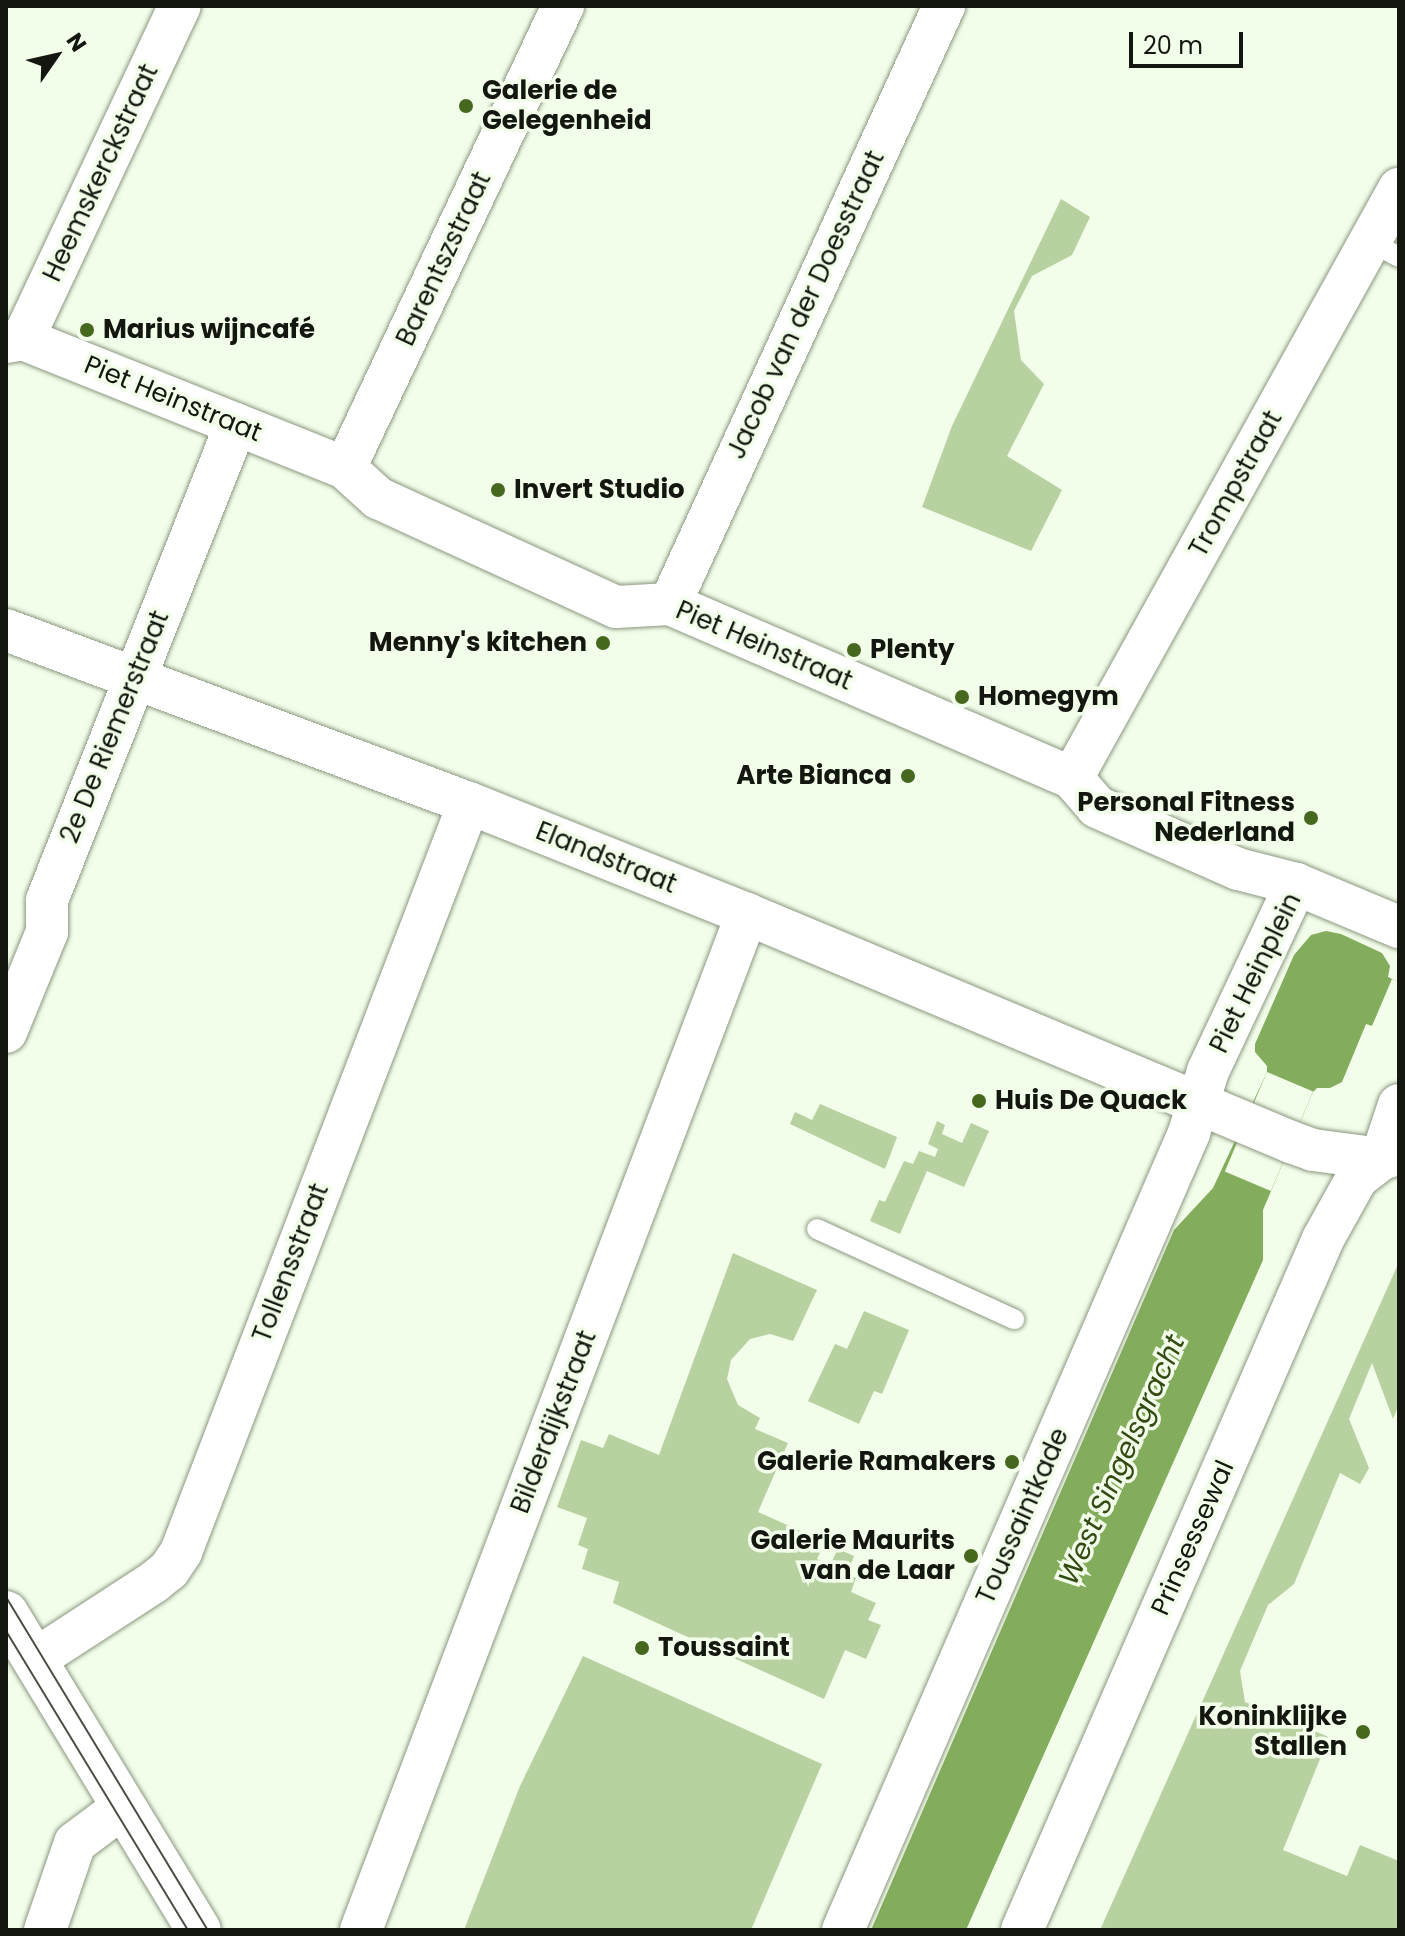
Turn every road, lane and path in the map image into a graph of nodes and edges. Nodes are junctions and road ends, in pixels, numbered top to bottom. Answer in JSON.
{"nodes":[{"id":1,"x":180,"y":6,"type":"edge"},
{"id":2,"x":563,"y":6,"type":"edge"},
{"id":3,"x":944,"y":6,"type":"edge"},
{"id":4,"x":1399,"y":189,"type":"edge"},
{"id":5,"x":1384,"y":249,"type":"edge"},
{"id":6,"x":14,"y":341,"type":"edge"},
{"id":7,"x":236,"y":424,"type":"junction"},
{"id":8,"x":345,"y":468,"type":"junction"},
{"id":9,"x":670,"y":604,"type":"junction"},
{"id":10,"x":6,"y":630,"type":"edge"},
{"id":11,"x":135,"y":675,"type":"junction"},
{"id":12,"x":1072,"y":778,"type":"junction"},
{"id":13,"x":469,"y":803,"type":"junction"},
{"id":14,"x":1296,"y":884,"type":"junction"},
{"id":15,"x":747,"y":914,"type":"junction"},
{"id":16,"x":1399,"y":927,"type":"edge"},
{"id":17,"x":6,"y":1032,"type":"edge"},
{"id":18,"x":1204,"y":1086,"type":"junction"},
{"id":19,"x":1399,"y":1105,"type":"edge"},
{"id":20,"x":1390,"y":1156,"type":"edge"},
{"id":21,"x":817,"y":1229,"type":"dead end"},
{"id":22,"x":1014,"y":1319,"type":"dead end"},
{"id":23,"x":6,"y":1613,"type":"edge"},
{"id":24,"x":34,"y":1660,"type":"junction"},
{"id":25,"x":123,"y":1807,"type":"junction"},
{"id":26,"x":45,"y":1930,"type":"edge"},
{"id":27,"x":199,"y":1930,"type":"edge"},
{"id":28,"x":361,"y":1930,"type":"edge"},
{"id":29,"x":843,"y":1930,"type":"edge"},
{"id":30,"x":1022,"y":1930,"type":"edge"}],
"edges":[{"from":1,"to":6,"type":"street","name":"Heemskerckstraat"},
{"from":2,"to":8,"type":"street","name":"Barentszstraat"},
{"from":3,"to":9,"type":"street","name":"Jacob van der Doesstraat"},
{"from":4,"to":5,"type":"street","name":"Trompstraat"},
{"from":5,"to":12,"type":"street","name":"Trompstraat"},
{"from":6,"to":7,"type":"street","name":"Piet Heinstraat"},
{"from":7,"to":8,"type":"street","name":"Piet Heinstraat"},
{"from":7,"to":11,"type":"street","name":"2e De Riemerstraat"},
{"from":8,"to":9,"type":"street","name":"Piet Heinstraat"},
{"from":9,"to":12,"type":"street","name":"Piet Heinstraat"},
{"from":10,"to":11,"type":"street","name":"Elandstraat"},
{"from":11,"to":13,"type":"street","name":"Elandstraat"},
{"from":11,"to":17,"type":"street","name":"2e De Riemerstraat"},
{"from":12,"to":14,"type":"street","name":"Piet Heinstraat"},
{"from":13,"to":15,"type":"street","name":"Elandstraat"},
{"from":13,"to":24,"type":"street","name":"Tollensstraat"},
{"from":14,"to":16,"type":"street","name":"Piet Heinplein"},
{"from":14,"to":18,"type":"street","name":"Piet Heinplein"},
{"from":15,"to":18,"type":"street","name":"Elandstraat"},
{"from":15,"to":28,"type":"street","name":"Bilderdijkstraat"},
{"from":18,"to":20,"type":"street"},
{"from":18,"to":29,"type":"street","name":"Toussaintkade"},
{"from":19,"to":20,"type":"street"},
{"from":20,"to":30,"type":"street","name":"Prinsessewal"},
{"from":21,"to":22,"type":"lane"},
{"from":23,"to":24,"type":"street"},
{"from":24,"to":25,"type":"street"},
{"from":25,"to":26,"type":"street"},
{"from":25,"to":27,"type":"street"}]}
